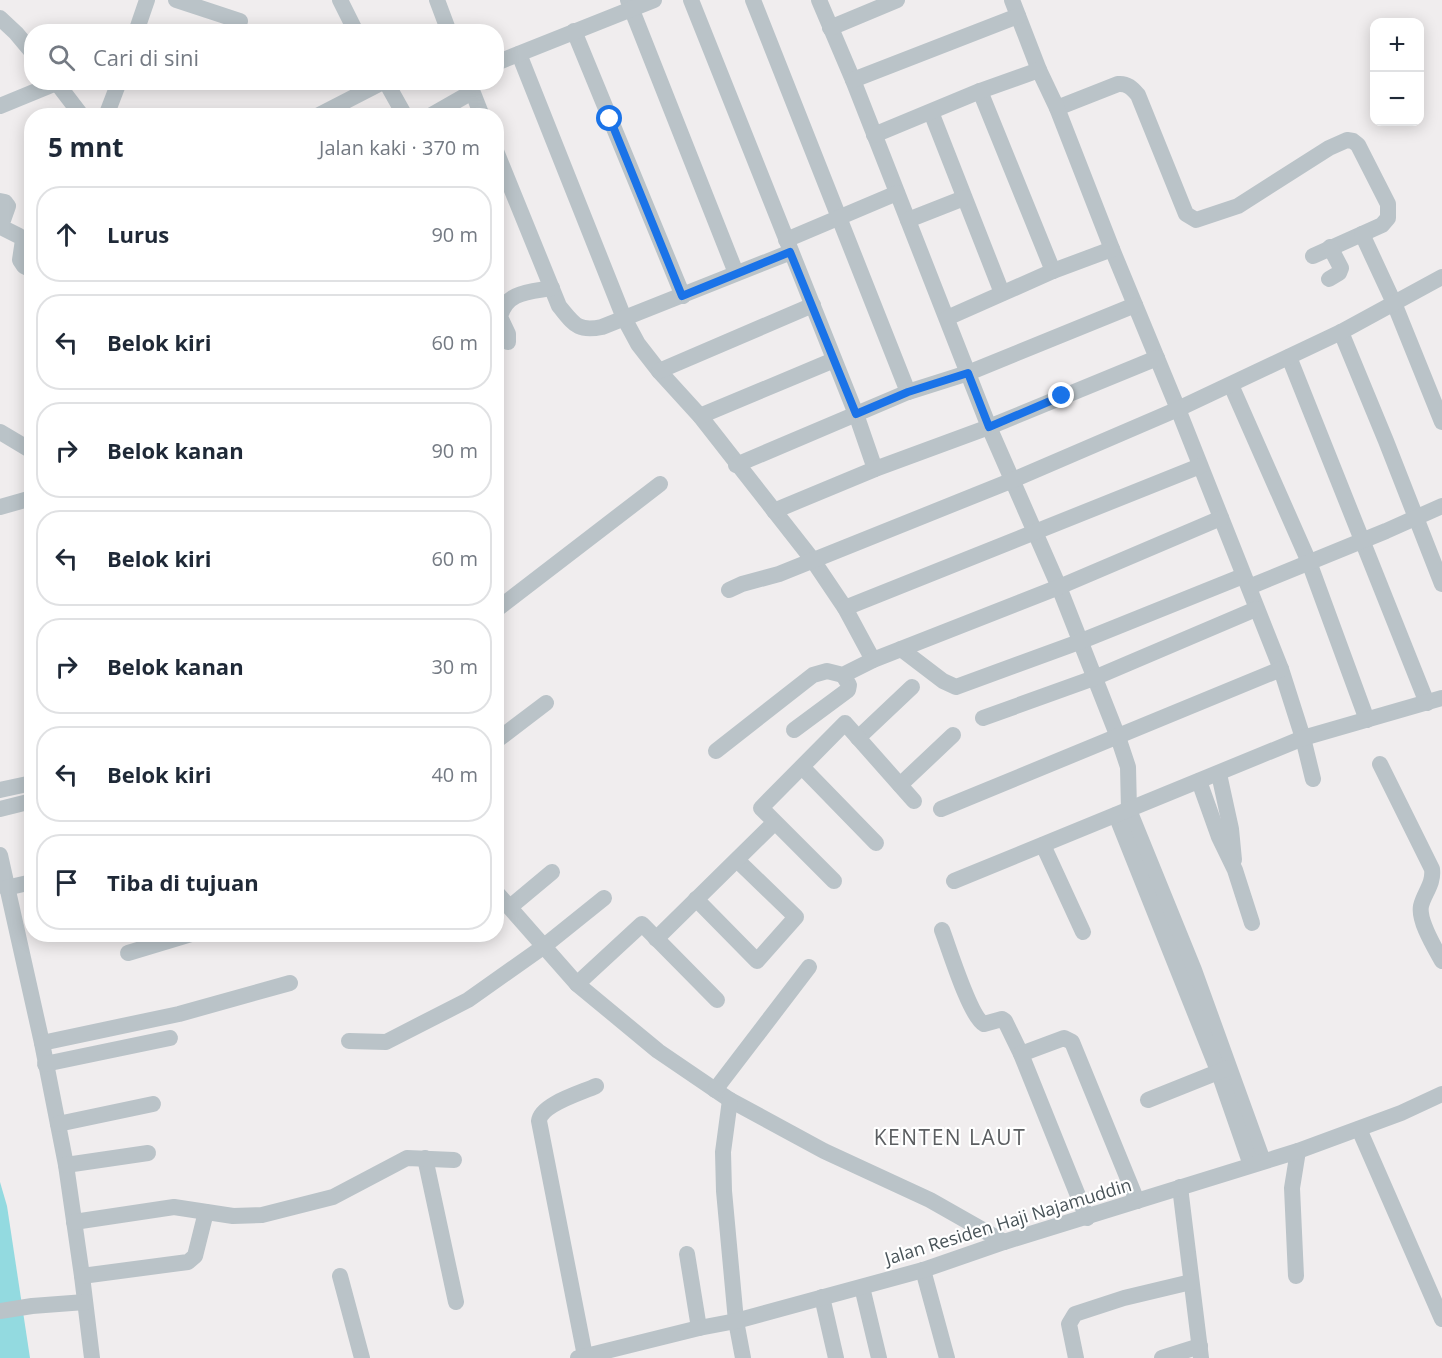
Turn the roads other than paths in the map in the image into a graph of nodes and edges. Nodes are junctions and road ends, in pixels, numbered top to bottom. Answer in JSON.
{"nodes":[{"id":1,"x":147,"y":0,"type":"edge"},
{"id":2,"x":176,"y":0,"type":"edge"},
{"id":3,"x":340,"y":0,"type":"edge"},
{"id":4,"x":437,"y":0,"type":"edge"},
{"id":5,"x":654,"y":0,"type":"edge"},
{"id":6,"x":691,"y":0,"type":"edge"},
{"id":7,"x":753,"y":0,"type":"edge"},
{"id":8,"x":819,"y":0,"type":"edge"},
{"id":9,"x":897,"y":0,"type":"edge"},
{"id":10,"x":1012,"y":0,"type":"edge"},
{"id":11,"x":630,"y":5,"type":"edge"},
{"id":12,"x":1018,"y":16,"type":"junction"},
{"id":13,"x":0,"y":18,"type":"edge"},
{"id":14,"x":240,"y":21,"type":"dead end"},
{"id":15,"x":139,"y":24,"type":"edge"},
{"id":16,"x":352,"y":24,"type":"edge"},
{"id":17,"x":446,"y":24,"type":"edge"},
{"id":18,"x":830,"y":28,"type":"junction"},
{"id":19,"x":574,"y":31,"type":"junction"},
{"id":20,"x":24,"y":42,"type":"edge"},
{"id":21,"x":519,"y":54,"type":"junction"},
{"id":22,"x":504,"y":60,"type":"edge"},
{"id":23,"x":1039,"y":70,"type":"junction"},
{"id":24,"x":853,"y":80,"type":"junction"},
{"id":25,"x":39,"y":90,"type":"edge"},
{"id":26,"x":62,"y":90,"type":"edge"},
{"id":27,"x":116,"y":90,"type":"edge"},
{"id":28,"x":369,"y":90,"type":"edge"},
{"id":29,"x":390,"y":90,"type":"edge"},
{"id":30,"x":467,"y":90,"type":"edge"},
{"id":31,"x":472,"y":90,"type":"edge"},
{"id":32,"x":980,"y":91,"type":"junction"},
{"id":33,"x":0,"y":106,"type":"edge"},
{"id":34,"x":76,"y":108,"type":"edge"},
{"id":35,"x":109,"y":108,"type":"edge"},
{"id":36,"x":332,"y":108,"type":"edge"},
{"id":37,"x":400,"y":108,"type":"edge"},
{"id":38,"x":441,"y":108,"type":"edge"},
{"id":39,"x":479,"y":108,"type":"edge"},
{"id":40,"x":1057,"y":108,"type":"junction"},
{"id":41,"x":931,"y":112,"type":"junction"},
{"id":42,"x":874,"y":135,"type":"junction"},
{"id":43,"x":504,"y":171,"type":"edge"},
{"id":44,"x":897,"y":193,"type":"junction"},
{"id":45,"x":964,"y":198,"type":"junction"},
{"id":46,"x":0,"y":201,"type":"edge"},
{"id":47,"x":840,"y":216,"type":"junction"},
{"id":48,"x":908,"y":220,"type":"junction"},
{"id":49,"x":1362,"y":234,"type":"junction"},
{"id":50,"x":24,"y":243,"type":"edge"},
{"id":51,"x":24,"y":243,"type":"edge"},
{"id":52,"x":788,"y":246,"type":"junction"},
{"id":53,"x":1329,"y":247,"type":"junction"},
{"id":54,"x":1112,"y":249,"type":"junction"},
{"id":55,"x":1313,"y":256,"type":"dead end"},
{"id":56,"x":24,"y":266,"type":"edge"},
{"id":57,"x":1053,"y":271,"type":"junction"},
{"id":58,"x":736,"y":273,"type":"junction"},
{"id":59,"x":1442,"y":277,"type":"edge"},
{"id":60,"x":1329,"y":279,"type":"dead end"},
{"id":61,"x":552,"y":288,"type":"junction"},
{"id":62,"x":1002,"y":293,"type":"junction"},
{"id":63,"x":682,"y":296,"type":"junction"},
{"id":64,"x":1394,"y":303,"type":"junction"},
{"id":65,"x":813,"y":305,"type":"junction"},
{"id":66,"x":1135,"y":305,"type":"junction"},
{"id":67,"x":504,"y":309,"type":"edge"},
{"id":68,"x":624,"y":318,"type":"junction"},
{"id":69,"x":947,"y":318,"type":"junction"},
{"id":70,"x":504,"y":326,"type":"edge"},
{"id":71,"x":1341,"y":332,"type":"junction"},
{"id":72,"x":508,"y":342,"type":"dead end"},
{"id":73,"x":1289,"y":357,"type":"junction"},
{"id":74,"x":1156,"y":358,"type":"junction"},
{"id":75,"x":834,"y":360,"type":"junction"},
{"id":76,"x":659,"y":371,"type":"junction"},
{"id":77,"x":968,"y":373,"type":"junction"},
{"id":78,"x":1231,"y":385,"type":"junction"},
{"id":79,"x":908,"y":392,"type":"junction"},
{"id":80,"x":1178,"y":409,"type":"junction"},
{"id":81,"x":856,"y":414,"type":"junction"},
{"id":82,"x":700,"y":416,"type":"junction"},
{"id":83,"x":1442,"y":422,"type":"edge"},
{"id":84,"x":989,"y":427,"type":"junction"},
{"id":85,"x":0,"y":432,"type":"edge"},
{"id":86,"x":24,"y":442,"type":"edge"},
{"id":87,"x":736,"y":465,"type":"junction"},
{"id":88,"x":1200,"y":466,"type":"junction"},
{"id":89,"x":875,"y":469,"type":"junction"},
{"id":90,"x":1013,"y":480,"type":"junction"},
{"id":91,"x":660,"y":483,"type":"dead end"},
{"id":92,"x":24,"y":500,"type":"edge"},
{"id":93,"x":1442,"y":506,"type":"edge"},
{"id":94,"x":0,"y":507,"type":"edge"},
{"id":95,"x":774,"y":511,"type":"junction"},
{"id":96,"x":1415,"y":517,"type":"junction"},
{"id":97,"x":1221,"y":518,"type":"junction"},
{"id":98,"x":1035,"y":532,"type":"junction"},
{"id":99,"x":1363,"y":541,"type":"junction"},
{"id":100,"x":812,"y":559,"type":"junction"},
{"id":101,"x":1308,"y":562,"type":"junction"},
{"id":102,"x":1246,"y":581,"type":"junction"},
{"id":103,"x":1442,"y":584,"type":"edge"},
{"id":104,"x":1059,"y":587,"type":"junction"},
{"id":105,"x":729,"y":590,"type":"dead end"},
{"id":106,"x":504,"y":604,"type":"edge"},
{"id":107,"x":845,"y":608,"type":"junction"},
{"id":108,"x":1256,"y":609,"type":"junction"},
{"id":109,"x":1079,"y":642,"type":"junction"},
{"id":110,"x":901,"y":649,"type":"junction"},
{"id":111,"x":873,"y":660,"type":"junction"},
{"id":112,"x":1281,"y":669,"type":"junction"},
{"id":113,"x":843,"y":675,"type":"junction"},
{"id":114,"x":1094,"y":678,"type":"junction"},
{"id":115,"x":912,"y":687,"type":"dead end"},
{"id":116,"x":1434,"y":700,"type":"edge"},
{"id":117,"x":546,"y":703,"type":"dead end"},
{"id":118,"x":983,"y":718,"type":"dead end"},
{"id":119,"x":1367,"y":720,"type":"junction"},
{"id":120,"x":794,"y":730,"type":"dead end"},
{"id":121,"x":504,"y":735,"type":"edge"},
{"id":122,"x":953,"y":735,"type":"dead end"},
{"id":123,"x":1118,"y":737,"type":"junction"},
{"id":124,"x":858,"y":738,"type":"junction"},
{"id":125,"x":1303,"y":738,"type":"junction"},
{"id":126,"x":716,"y":751,"type":"dead end"},
{"id":127,"x":1380,"y":764,"type":"dead end"},
{"id":128,"x":802,"y":767,"type":"junction"},
{"id":129,"x":1219,"y":774,"type":"junction"},
{"id":130,"x":1313,"y":779,"type":"dead end"},
{"id":131,"x":1199,"y":781,"type":"junction"},
{"id":132,"x":24,"y":785,"type":"edge"},
{"id":133,"x":900,"y":785,"type":"junction"},
{"id":134,"x":0,"y":790,"type":"edge"},
{"id":135,"x":914,"y":801,"type":"dead end"},
{"id":136,"x":24,"y":803,"type":"edge"},
{"id":137,"x":0,"y":808,"type":"edge"},
{"id":138,"x":941,"y":809,"type":"dead end"},
{"id":139,"x":1123,"y":812,"type":"junction"},
{"id":140,"x":774,"y":823,"type":"junction"},
{"id":141,"x":876,"y":843,"type":"dead end"},
{"id":142,"x":1043,"y":845,"type":"junction"},
{"id":143,"x":737,"y":860,"type":"junction"},
{"id":144,"x":1,"y":861,"type":"edge"},
{"id":145,"x":1235,"y":870,"type":"junction"},
{"id":146,"x":552,"y":872,"type":"dead end"},
{"id":147,"x":834,"y":881,"type":"dead end"},
{"id":148,"x":954,"y":881,"type":"dead end"},
{"id":149,"x":24,"y":884,"type":"edge"},
{"id":150,"x":6,"y":888,"type":"junction"},
{"id":151,"x":604,"y":898,"type":"dead end"},
{"id":152,"x":696,"y":899,"type":"junction"},
{"id":153,"x":504,"y":901,"type":"edge"},
{"id":154,"x":5,"y":907,"type":"edge"},
{"id":155,"x":510,"y":907,"type":"junction"},
{"id":156,"x":1252,"y":923,"type":"dead end"},
{"id":157,"x":942,"y":930,"type":"dead end"},
{"id":158,"x":1083,"y":932,"type":"dead end"},
{"id":159,"x":657,"y":939,"type":"junction"},
{"id":160,"x":164,"y":942,"type":"edge"},
{"id":161,"x":543,"y":946,"type":"junction"},
{"id":162,"x":128,"y":953,"type":"dead end"},
{"id":163,"x":1442,"y":961,"type":"edge"},
{"id":164,"x":809,"y":967,"type":"dead end"},
{"id":165,"x":290,"y":983,"type":"dead end"},
{"id":166,"x":578,"y":984,"type":"junction"},
{"id":167,"x":717,"y":1000,"type":"dead end"},
{"id":168,"x":170,"y":1038,"type":"dead end"},
{"id":169,"x":349,"y":1041,"type":"dead end"},
{"id":170,"x":42,"y":1043,"type":"junction"},
{"id":171,"x":1021,"y":1054,"type":"junction"},
{"id":172,"x":45,"y":1064,"type":"junction"},
{"id":173,"x":1225,"y":1070,"type":"junction"},
{"id":174,"x":596,"y":1086,"type":"dead end"},
{"id":175,"x":715,"y":1090,"type":"junction"},
{"id":176,"x":1442,"y":1094,"type":"edge"},
{"id":177,"x":730,"y":1100,"type":"junction"},
{"id":178,"x":1149,"y":1100,"type":"dead end"},
{"id":179,"x":153,"y":1104,"type":"dead end"},
{"id":180,"x":58,"y":1124,"type":"junction"},
{"id":181,"x":1359,"y":1129,"type":"junction"},
{"id":182,"x":1298,"y":1151,"type":"junction"},
{"id":183,"x":148,"y":1153,"type":"dead end"},
{"id":184,"x":425,"y":1158,"type":"junction"},
{"id":185,"x":454,"y":1160,"type":"dead end"},
{"id":186,"x":1257,"y":1163,"type":"junction"},
{"id":187,"x":66,"y":1165,"type":"junction"},
{"id":188,"x":1180,"y":1186,"type":"junction"},
{"id":189,"x":1137,"y":1201,"type":"junction"},
{"id":190,"x":206,"y":1212,"type":"junction"},
{"id":191,"x":1087,"y":1218,"type":"junction"},
{"id":192,"x":74,"y":1222,"type":"junction"},
{"id":193,"x":1004,"y":1242,"type":"junction"},
{"id":194,"x":687,"y":1254,"type":"dead end"},
{"id":195,"x":923,"y":1270,"type":"junction"},
{"id":196,"x":82,"y":1276,"type":"junction"},
{"id":197,"x":340,"y":1276,"type":"dead end"},
{"id":198,"x":1296,"y":1276,"type":"dead end"},
{"id":199,"x":1191,"y":1281,"type":"junction"},
{"id":200,"x":862,"y":1287,"type":"junction"},
{"id":201,"x":822,"y":1297,"type":"junction"},
{"id":202,"x":85,"y":1302,"type":"junction"},
{"id":203,"x":456,"y":1302,"type":"dead end"},
{"id":204,"x":0,"y":1311,"type":"edge"},
{"id":205,"x":1442,"y":1319,"type":"edge"},
{"id":206,"x":736,"y":1321,"type":"junction"},
{"id":207,"x":699,"y":1328,"type":"junction"},
{"id":208,"x":1201,"y":1352,"type":"edge"},
{"id":209,"x":603,"y":1354,"type":"edge"},
{"id":210,"x":581,"y":1357,"type":"edge"},
{"id":211,"x":92,"y":1358,"type":"edge"},
{"id":212,"x":362,"y":1358,"type":"edge"},
{"id":213,"x":743,"y":1358,"type":"edge"},
{"id":214,"x":836,"y":1358,"type":"edge"},
{"id":215,"x":879,"y":1358,"type":"edge"},
{"id":216,"x":947,"y":1358,"type":"edge"},
{"id":217,"x":1076,"y":1358,"type":"edge"},
{"id":218,"x":1162,"y":1358,"type":"edge"}],
"edges":[{"from":1,"to":15,"type":"street"},
{"from":2,"to":14,"type":"street"},
{"from":3,"to":16,"type":"street"},
{"from":4,"to":17,"type":"street"},
{"from":5,"to":11,"type":"street"},
{"from":6,"to":52,"type":"street"},
{"from":7,"to":47,"type":"street"},
{"from":8,"to":18,"type":"street"},
{"from":9,"to":18,"type":"street"},
{"from":10,"to":12,"type":"street"},
{"from":11,"to":19,"type":"street"},
{"from":11,"to":58,"type":"street"},
{"from":12,"to":23,"type":"street"},
{"from":12,"to":24,"type":"street"},
{"from":13,"to":20,"type":"street"},
{"from":18,"to":24,"type":"street"},
{"from":19,"to":21,"type":"street"},
{"from":19,"to":63,"type":"street"},
{"from":21,"to":22,"type":"street"},
{"from":21,"to":68,"type":"street"},
{"from":23,"to":32,"type":"street"},
{"from":23,"to":40,"type":"street"},
{"from":24,"to":42,"type":"street"},
{"from":25,"to":33,"type":"street"},
{"from":26,"to":34,"type":"street"},
{"from":27,"to":35,"type":"street"},
{"from":28,"to":36,"type":"street"},
{"from":29,"to":37,"type":"street"},
{"from":30,"to":38,"type":"street"},
{"from":31,"to":39,"type":"street"},
{"from":32,"to":41,"type":"street"},
{"from":32,"to":57,"type":"street"},
{"from":40,"to":49,"type":"street"},
{"from":40,"to":54,"type":"street"},
{"from":41,"to":42,"type":"street"},
{"from":41,"to":45,"type":"street"},
{"from":42,"to":44,"type":"street"},
{"from":43,"to":61,"type":"street"},
{"from":44,"to":47,"type":"street"},
{"from":44,"to":48,"type":"street"},
{"from":45,"to":48,"type":"street"},
{"from":45,"to":62,"type":"street"},
{"from":46,"to":51,"type":"street"},
{"from":47,"to":52,"type":"street"},
{"from":47,"to":79,"type":"street"},
{"from":48,"to":69,"type":"street"},
{"from":49,"to":53,"type":"street"},
{"from":49,"to":64,"type":"street"},
{"from":50,"to":56,"type":"street"},
{"from":52,"to":58,"type":"street"},
{"from":52,"to":65,"type":"street"},
{"from":53,"to":55,"type":"street"},
{"from":53,"to":60,"type":"street"},
{"from":54,"to":57,"type":"street"},
{"from":54,"to":66,"type":"street"},
{"from":57,"to":62,"type":"street"},
{"from":58,"to":63,"type":"street"},
{"from":59,"to":64,"type":"street"},
{"from":61,"to":67,"type":"street"},
{"from":61,"to":68,"type":"street"},
{"from":62,"to":69,"type":"street"},
{"from":63,"to":68,"type":"street"},
{"from":64,"to":71,"type":"street"},
{"from":64,"to":83,"type":"street"},
{"from":65,"to":75,"type":"street"},
{"from":65,"to":76,"type":"street"},
{"from":66,"to":74,"type":"street"},
{"from":66,"to":77,"type":"street"},
{"from":68,"to":76,"type":"street"},
{"from":69,"to":77,"type":"street"},
{"from":70,"to":72,"type":"street"},
{"from":71,"to":73,"type":"street"},
{"from":71,"to":96,"type":"street"},
{"from":73,"to":78,"type":"street"},
{"from":73,"to":99,"type":"street"},
{"from":74,"to":80,"type":"street"},
{"from":74,"to":84,"type":"street"},
{"from":75,"to":81,"type":"street"},
{"from":75,"to":82,"type":"street"},
{"from":76,"to":82,"type":"street"},
{"from":77,"to":79,"type":"street"},
{"from":77,"to":84,"type":"street"},
{"from":78,"to":80,"type":"street"},
{"from":78,"to":101,"type":"street"},
{"from":79,"to":81,"type":"street"},
{"from":80,"to":88,"type":"street"},
{"from":80,"to":90,"type":"street"},
{"from":81,"to":87,"type":"street"},
{"from":81,"to":89,"type":"street"},
{"from":82,"to":87,"type":"street"},
{"from":84,"to":89,"type":"street"},
{"from":84,"to":90,"type":"street"},
{"from":85,"to":86,"type":"street"},
{"from":87,"to":95,"type":"street"},
{"from":88,"to":97,"type":"street"},
{"from":88,"to":98,"type":"street"},
{"from":89,"to":95,"type":"street"},
{"from":90,"to":98,"type":"street"},
{"from":90,"to":100,"type":"street"},
{"from":91,"to":106,"type":"street"},
{"from":92,"to":94,"type":"street"},
{"from":93,"to":96,"type":"street"},
{"from":95,"to":100,"type":"street"},
{"from":96,"to":99,"type":"street"},
{"from":96,"to":103,"type":"street"},
{"from":97,"to":102,"type":"street"},
{"from":97,"to":104,"type":"street"},
{"from":98,"to":104,"type":"street"},
{"from":98,"to":107,"type":"street"},
{"from":99,"to":101,"type":"street"},
{"from":99,"to":116,"type":"street"},
{"from":100,"to":105,"type":"street"},
{"from":100,"to":107,"type":"street"},
{"from":101,"to":102,"type":"street"},
{"from":101,"to":119,"type":"street"},
{"from":102,"to":108,"type":"street"},
{"from":102,"to":109,"type":"street"},
{"from":104,"to":109,"type":"street"},
{"from":104,"to":110,"type":"street"},
{"from":107,"to":111,"type":"street"},
{"from":108,"to":112,"type":"street"},
{"from":108,"to":114,"type":"street"},
{"from":109,"to":110,"type":"street"},
{"from":109,"to":114,"type":"street"},
{"from":110,"to":111,"type":"street"},
{"from":111,"to":113,"type":"street"},
{"from":112,"to":123,"type":"street"},
{"from":112,"to":125,"type":"street"},
{"from":113,"to":120,"type":"street"},
{"from":113,"to":126,"type":"street"},
{"from":114,"to":118,"type":"street"},
{"from":114,"to":123,"type":"street"},
{"from":115,"to":124,"type":"street"},
{"from":116,"to":119,"type":"street"},
{"from":117,"to":121,"type":"street"},
{"from":119,"to":125,"type":"street"},
{"from":122,"to":133,"type":"street"},
{"from":123,"to":138,"type":"street"},
{"from":123,"to":139,"type":"street"},
{"from":124,"to":128,"type":"street"},
{"from":124,"to":133,"type":"street"},
{"from":125,"to":129,"type":"street"},
{"from":125,"to":130,"type":"street"},
{"from":127,"to":163,"type":"street"},
{"from":128,"to":140,"type":"street"},
{"from":128,"to":141,"type":"street"},
{"from":129,"to":131,"type":"street"},
{"from":129,"to":145,"type":"street"},
{"from":131,"to":139,"type":"street"},
{"from":131,"to":145,"type":"street"},
{"from":132,"to":134,"type":"street"},
{"from":133,"to":135,"type":"street"},
{"from":136,"to":137,"type":"street"},
{"from":139,"to":142,"type":"street"},
{"from":139,"to":173,"type":"street"},
{"from":140,"to":143,"type":"street"},
{"from":140,"to":147,"type":"street"},
{"from":142,"to":148,"type":"street"},
{"from":142,"to":158,"type":"street"},
{"from":143,"to":152,"type":"street"},
{"from":143,"to":152,"type":"street"},
{"from":144,"to":150,"type":"street"},
{"from":145,"to":156,"type":"street"},
{"from":146,"to":155,"type":"street"},
{"from":149,"to":150,"type":"street"},
{"from":150,"to":154,"type":"street"},
{"from":151,"to":161,"type":"street"},
{"from":152,"to":159,"type":"street"},
{"from":153,"to":155,"type":"street"},
{"from":154,"to":170,"type":"street"},
{"from":155,"to":161,"type":"street"},
{"from":157,"to":171,"type":"street"},
{"from":159,"to":166,"type":"street"},
{"from":159,"to":167,"type":"street"},
{"from":160,"to":162,"type":"street"},
{"from":161,"to":166,"type":"street"},
{"from":161,"to":169,"type":"street"},
{"from":164,"to":175,"type":"street"},
{"from":165,"to":170,"type":"street"},
{"from":166,"to":175,"type":"street"},
{"from":168,"to":172,"type":"street"},
{"from":170,"to":172,"type":"street"},
{"from":171,"to":189,"type":"street"},
{"from":171,"to":191,"type":"street"},
{"from":172,"to":180,"type":"street"},
{"from":173,"to":178,"type":"street"},
{"from":173,"to":186,"type":"street"},
{"from":174,"to":210,"type":"street"},
{"from":175,"to":177,"type":"street"},
{"from":176,"to":181,"type":"street","name":"Jalan Residen Haji Najamuddin"},
{"from":177,"to":193,"type":"street"},
{"from":177,"to":206,"type":"street"},
{"from":179,"to":180,"type":"street"},
{"from":180,"to":187,"type":"street"},
{"from":181,"to":182,"type":"street","name":"Jalan Residen Haji Najamuddin"},
{"from":181,"to":205,"type":"street"},
{"from":182,"to":186,"type":"street","name":"Jalan Residen Haji Najamuddin"},
{"from":182,"to":198,"type":"street"},
{"from":183,"to":187,"type":"street"},
{"from":184,"to":185,"type":"street"},
{"from":184,"to":190,"type":"street"},
{"from":184,"to":203,"type":"street"},
{"from":186,"to":188,"type":"street","name":"Jalan Residen Haji Najamuddin"},
{"from":187,"to":192,"type":"street"},
{"from":188,"to":189,"type":"street","name":"Jalan Residen Haji Najamuddin"},
{"from":188,"to":199,"type":"street"},
{"from":189,"to":191,"type":"street","name":"Jalan Residen Haji Najamuddin"},
{"from":190,"to":192,"type":"street"},
{"from":190,"to":196,"type":"street"},
{"from":191,"to":193,"type":"street","name":"Jalan Residen Haji Najamuddin"},
{"from":192,"to":196,"type":"street"},
{"from":193,"to":195,"type":"street","name":"Jalan Residen Haji Najamuddin"},
{"from":194,"to":207,"type":"street"},
{"from":195,"to":200,"type":"street","name":"Jalan Residen Haji Najamuddin"},
{"from":195,"to":216,"type":"street"},
{"from":196,"to":202,"type":"street"},
{"from":197,"to":212,"type":"street"},
{"from":199,"to":208,"type":"street"},
{"from":199,"to":217,"type":"street"},
{"from":200,"to":201,"type":"street","name":"Jalan Residen Haji Najamuddin"},
{"from":200,"to":215,"type":"street"},
{"from":201,"to":206,"type":"street","name":"Jalan Residen Haji Najamuddin"},
{"from":201,"to":214,"type":"street"},
{"from":202,"to":204,"type":"street"},
{"from":202,"to":211,"type":"street"},
{"from":206,"to":207,"type":"street","name":"Jalan Residen Haji Najamuddin"},
{"from":206,"to":213,"type":"street"},
{"from":207,"to":209,"type":"street","name":"Jalan Residen Haji Najamuddin"},
{"from":208,"to":218,"type":"street"},
{"from":209,"to":210,"type":"street","name":"Jalan Residen Haji Najamuddin"}]}
